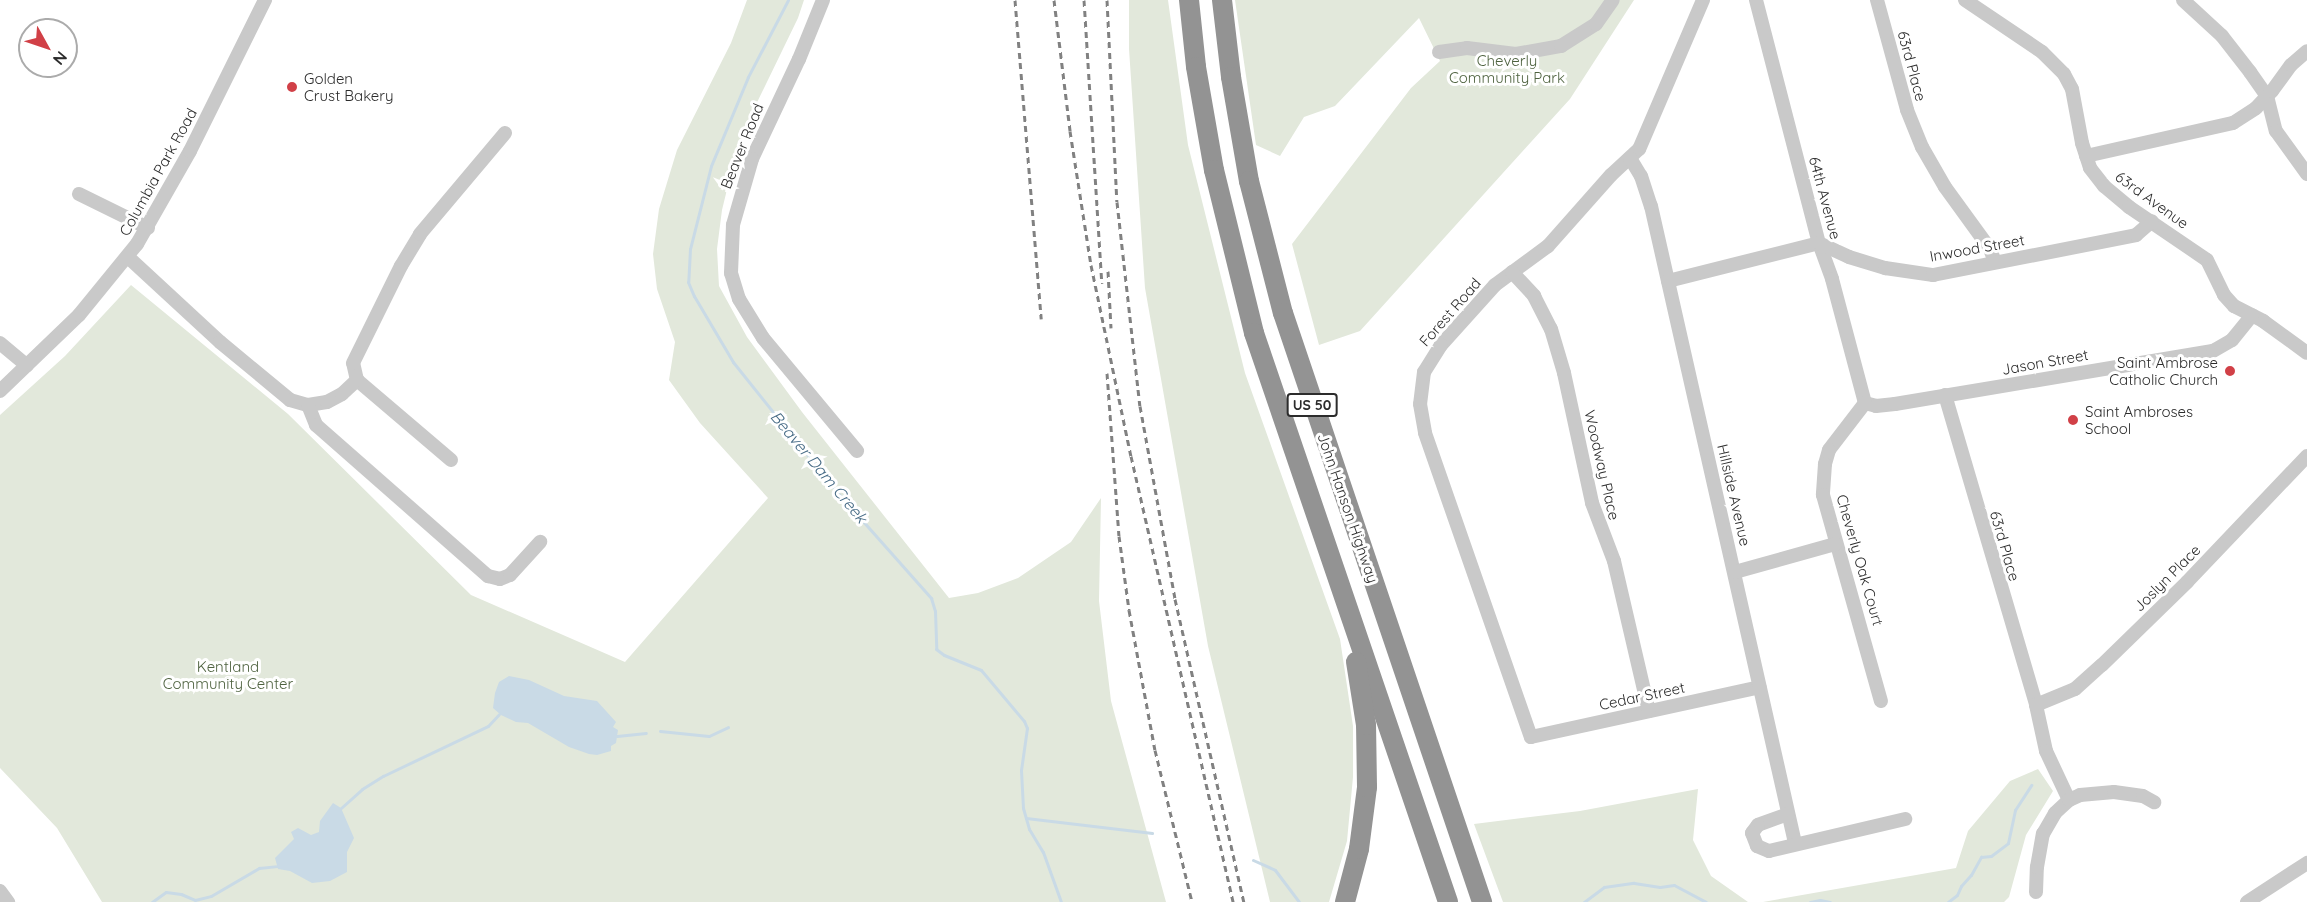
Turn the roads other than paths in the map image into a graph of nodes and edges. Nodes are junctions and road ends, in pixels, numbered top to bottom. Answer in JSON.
{"nodes":[{"id":1,"x":823,"y":0,"type":"edge"},
{"id":2,"x":1189,"y":0,"type":"edge"},
{"id":3,"x":1222,"y":0,"type":"edge"},
{"id":4,"x":1613,"y":0,"type":"edge"},
{"id":5,"x":1703,"y":0,"type":"edge"},
{"id":6,"x":1756,"y":0,"type":"edge"},
{"id":7,"x":1877,"y":0,"type":"edge"},
{"id":8,"x":1965,"y":0,"type":"edge"},
{"id":9,"x":2183,"y":0,"type":"edge"},
{"id":10,"x":260,"y":2,"type":"edge"},
{"id":11,"x":2307,"y":51,"type":"edge"},
{"id":12,"x":1439,"y":52,"type":"dead end"},
{"id":13,"x":2267,"y":96,"type":"junction"},
{"id":14,"x":505,"y":133,"type":"dead end"},
{"id":15,"x":2086,"y":156,"type":"junction"},
{"id":16,"x":1630,"y":158,"type":"junction"},
{"id":17,"x":2307,"y":174,"type":"edge"},
{"id":18,"x":79,"y":194,"type":"dead end"},
{"id":19,"x":2152,"y":221,"type":"junction"},
{"id":20,"x":148,"y":228,"type":"junction"},
{"id":21,"x":1819,"y":243,"type":"junction"},
{"id":22,"x":128,"y":257,"type":"junction"},
{"id":23,"x":1995,"y":262,"type":"junction"},
{"id":24,"x":1512,"y":272,"type":"junction"},
{"id":25,"x":1668,"y":281,"type":"junction"},
{"id":26,"x":2252,"y":315,"type":"junction"},
{"id":27,"x":0,"y":343,"type":"edge"},
{"id":28,"x":2307,"y":353,"type":"edge"},
{"id":29,"x":27,"y":366,"type":"junction"},
{"id":30,"x":357,"y":380,"type":"junction"},
{"id":31,"x":0,"y":391,"type":"edge"},
{"id":32,"x":1945,"y":395,"type":"junction"},
{"id":33,"x":1864,"y":403,"type":"junction"},
{"id":34,"x":308,"y":405,"type":"junction"},
{"id":35,"x":857,"y":451,"type":"dead end"},
{"id":36,"x":2307,"y":456,"type":"edge"},
{"id":37,"x":451,"y":460,"type":"dead end"},
{"id":38,"x":540,"y":542,"type":"dead end"},
{"id":39,"x":1835,"y":544,"type":"junction"},
{"id":40,"x":1330,"y":558,"type":"junction"},
{"id":41,"x":1735,"y":572,"type":"junction"},
{"id":42,"x":1760,"y":687,"type":"junction"},
{"id":43,"x":1881,"y":701,"type":"dead end"},
{"id":44,"x":2036,"y":705,"type":"junction"},
{"id":45,"x":1649,"y":711,"type":"junction"},
{"id":46,"x":1531,"y":737,"type":"joint"},
{"id":47,"x":1449,"y":798,"type":"junction"},
{"id":48,"x":2069,"y":800,"type":"junction"},
{"id":49,"x":2154,"y":802,"type":"dead end"},
{"id":50,"x":1788,"y":814,"type":"junction"},
{"id":51,"x":1905,"y":819,"type":"dead end"},
{"id":52,"x":1795,"y":843,"type":"junction"},
{"id":53,"x":2307,"y":863,"type":"edge"},
{"id":54,"x":0,"y":891,"type":"edge"},
{"id":55,"x":2036,"y":892,"type":"dead end"},
{"id":56,"x":8,"y":902,"type":"edge"},
{"id":57,"x":1345,"y":902,"type":"edge"},
{"id":58,"x":1448,"y":902,"type":"edge"},
{"id":59,"x":1482,"y":902,"type":"edge"},
{"id":60,"x":1493,"y":902,"type":"edge"},
{"id":61,"x":2247,"y":902,"type":"edge"}],
"edges":[{"from":1,"to":35,"type":"street","name":"Beaver Road"},
{"from":2,"to":40,"type":"highway","number":"US 50"},
{"from":3,"to":47,"type":"highway","name":"John Hanson Highway","number":"US 50"},
{"from":4,"to":12,"type":"street"},
{"from":5,"to":16,"type":"street","name":"Forest Road"},
{"from":6,"to":21,"type":"street","name":"64th Avenue"},
{"from":7,"to":23,"type":"street","name":"63rd Place"},
{"from":8,"to":15,"type":"street","name":"63rd Avenue"},
{"from":9,"to":13,"type":"street"},
{"from":10,"to":20,"type":"street","name":"Columbia Park Road"},
{"from":11,"to":13,"type":"street"},
{"from":13,"to":15,"type":"street"},
{"from":13,"to":17,"type":"street"},
{"from":14,"to":30,"type":"street"},
{"from":15,"to":19,"type":"street","name":"63rd Avenue"},
{"from":16,"to":24,"type":"street","name":"Forest Road"},
{"from":16,"to":25,"type":"street","name":"Hillside Avenue"},
{"from":18,"to":20,"type":"street"},
{"from":19,"to":23,"type":"street","name":"Inwood Street"},
{"from":19,"to":26,"type":"street","name":"63rd Avenue"},
{"from":20,"to":22,"type":"street","name":"Columbia Park Road"},
{"from":21,"to":23,"type":"street","name":"Inwood Street"},
{"from":21,"to":25,"type":"street"},
{"from":21,"to":33,"type":"street","name":"64th Avenue"},
{"from":22,"to":29,"type":"street","name":"Columbia Park Road"},
{"from":22,"to":34,"type":"street"},
{"from":24,"to":45,"type":"street","name":"Woodway Place"},
{"from":24,"to":46,"type":"street","name":"Forest Road"},
{"from":25,"to":41,"type":"street","name":"Hillside Avenue"},
{"from":26,"to":28,"type":"street","name":"63rd Avenue"},
{"from":26,"to":32,"type":"street","name":"Jason Street"},
{"from":27,"to":29,"type":"street"},
{"from":29,"to":31,"type":"street","name":"Columbia Park Road"},
{"from":30,"to":34,"type":"street"},
{"from":30,"to":37,"type":"street"},
{"from":32,"to":33,"type":"street","name":"Jason Street"},
{"from":32,"to":44,"type":"street","name":"63rd Place"},
{"from":33,"to":39,"type":"street","name":"Cheverly Oak Court"},
{"from":34,"to":38,"type":"street"},
{"from":36,"to":44,"type":"street","name":"Joslyn Place"},
{"from":39,"to":41,"type":"street"},
{"from":39,"to":43,"type":"street","name":"Cheverly Oak Court"},
{"from":40,"to":57,"type":"highway"},
{"from":40,"to":58,"type":"highway","number":"US 50"},
{"from":41,"to":42,"type":"street","name":"Hillside Avenue"},
{"from":42,"to":45,"type":"street","name":"Cedar Street"},
{"from":42,"to":50,"type":"street","name":"Hillside Avenue"},
{"from":44,"to":48,"type":"street","name":"63rd Place"},
{"from":45,"to":46,"type":"street","name":"Cedar Street"},
{"from":47,"to":59,"type":"highway","name":"John Hanson Highway","number":"US 50"},
{"from":47,"to":60,"type":"highway"},
{"from":48,"to":49,"type":"street"},
{"from":48,"to":55,"type":"street"},
{"from":50,"to":52,"type":"street","name":"Hillside Avenue"},
{"from":50,"to":52,"type":"street"},
{"from":51,"to":52,"type":"street"},
{"from":53,"to":61,"type":"street"},
{"from":54,"to":56,"type":"street"}]}
